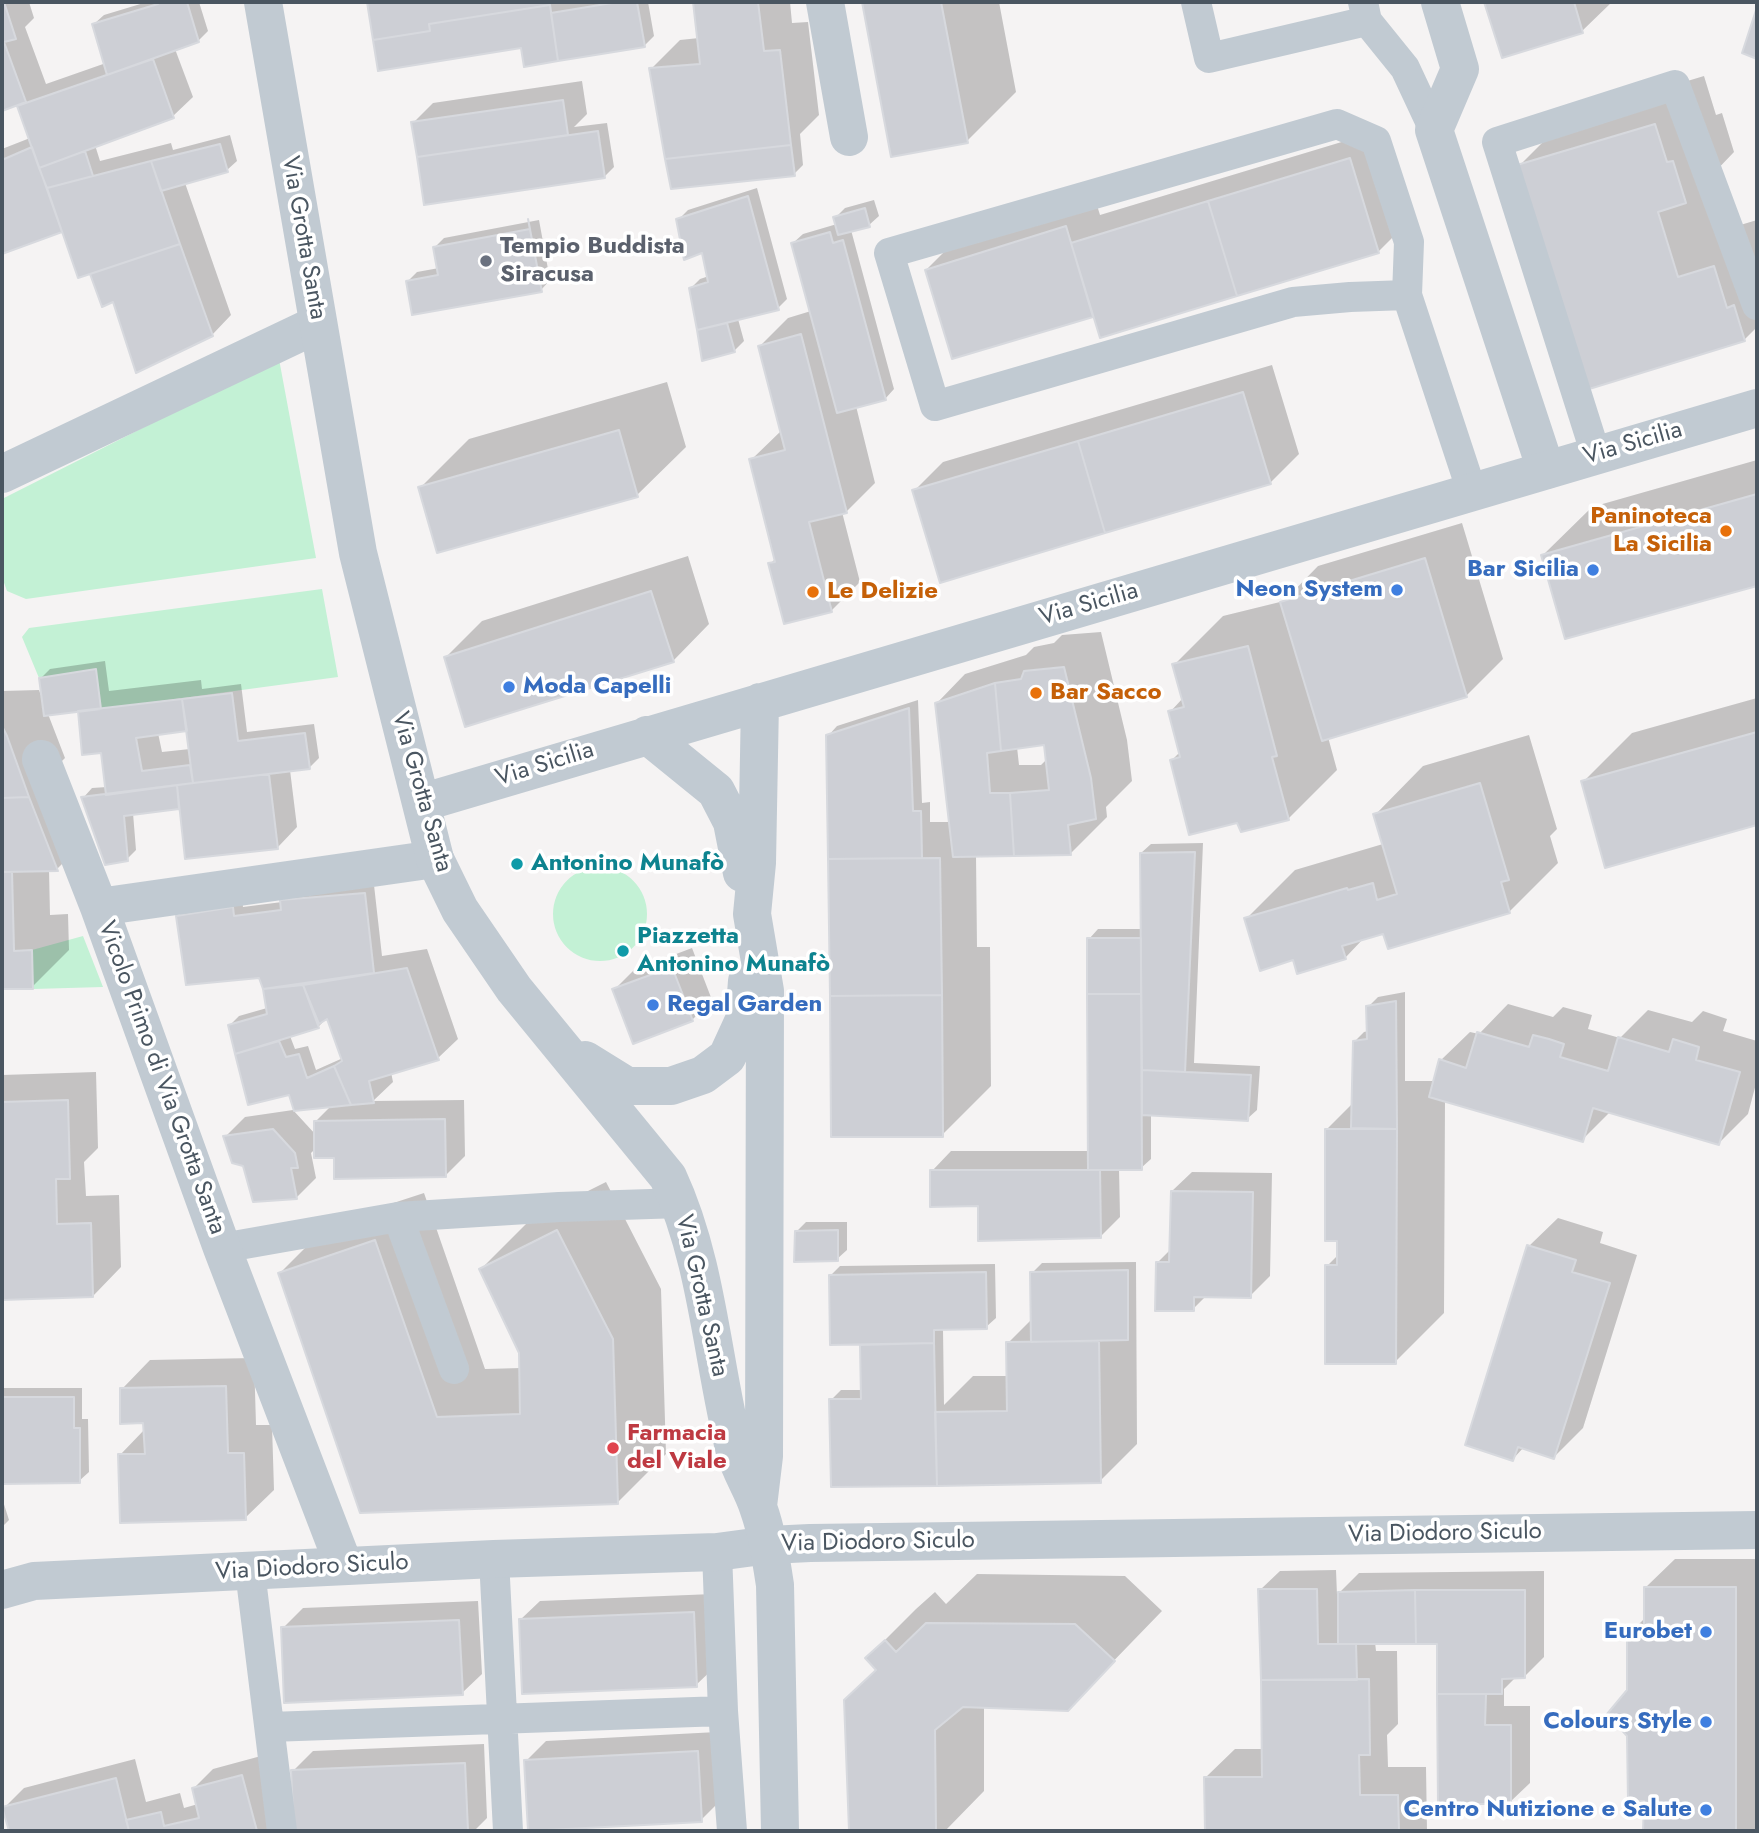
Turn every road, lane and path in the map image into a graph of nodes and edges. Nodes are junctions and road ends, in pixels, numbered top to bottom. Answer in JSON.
{"nodes":[{"id":1,"x":263,"y":2,"type":"edge"},
{"id":2,"x":825,"y":2,"type":"edge"},
{"id":3,"x":1196,"y":2,"type":"edge"},
{"id":4,"x":1440,"y":2,"type":"edge"},
{"id":5,"x":1365,"y":11,"type":"edge"},
{"id":6,"x":1434,"y":130,"type":"junction"},
{"id":7,"x":849,"y":137,"type":"dead end"},
{"id":8,"x":1407,"y":295,"type":"junction"},
{"id":9,"x":1757,"y":305,"type":"edge"},
{"id":10,"x":318,"y":324,"type":"junction"},
{"id":11,"x":1757,"y":408,"type":"edge"},
{"id":12,"x":1596,"y":455,"type":"junction"},
{"id":13,"x":1546,"y":470,"type":"junction"},
{"id":14,"x":2,"y":474,"type":"edge"},
{"id":15,"x":1472,"y":492,"type":"junction"},
{"id":16,"x":760,"y":702,"type":"junction"},
{"id":17,"x":647,"y":735,"type":"junction"},
{"id":18,"x":41,"y":759,"type":"dead end"},
{"id":19,"x":421,"y":803,"type":"junction"},
{"id":20,"x":435,"y":859,"type":"junction"},
{"id":21,"x":99,"y":907,"type":"junction"},
{"id":22,"x":751,"y":914,"type":"junction"},
{"id":23,"x":562,"y":1046,"type":"junction"},
{"id":24,"x":681,"y":1203,"type":"junction"},
{"id":25,"x":397,"y":1217,"type":"junction"},
{"id":26,"x":222,"y":1248,"type":"junction"},
{"id":27,"x":454,"y":1369,"type":"dead end"},
{"id":28,"x":758,"y":1506,"type":"junction"},
{"id":29,"x":1757,"y":1530,"type":"edge"},
{"id":30,"x":769,"y":1545,"type":"junction"},
{"id":31,"x":717,"y":1552,"type":"junction"},
{"id":32,"x":494,"y":1559,"type":"junction"},
{"id":33,"x":344,"y":1566,"type":"junction"},
{"id":34,"x":250,"y":1571,"type":"junction"},
{"id":35,"x":2,"y":1590,"type":"edge"},
{"id":36,"x":723,"y":1711,"type":"junction"},
{"id":37,"x":502,"y":1719,"type":"junction"},
{"id":38,"x":270,"y":1727,"type":"junction"},
{"id":39,"x":282,"y":1831,"type":"edge"},
{"id":40,"x":508,"y":1831,"type":"edge"},
{"id":41,"x":732,"y":1831,"type":"edge"},
{"id":42,"x":780,"y":1831,"type":"edge"}],
"edges":[{"from":1,"to":10,"type":"street","name":"Via Grotta Santa"},
{"from":2,"to":7,"type":"street"},
{"from":3,"to":5,"type":"lane"},
{"from":4,"to":6,"type":"street"},
{"from":5,"to":6,"type":"lane"},
{"from":6,"to":13,"type":"street"},
{"from":8,"to":8,"type":"lane"},
{"from":8,"to":15,"type":"lane"},
{"from":9,"to":12,"type":"lane"},
{"from":10,"to":14,"type":"street"},
{"from":10,"to":19,"type":"street","name":"Via Grotta Santa"},
{"from":11,"to":12,"type":"street","name":"Via Sicilia"},
{"from":12,"to":13,"type":"street","name":"Via Sicilia"},
{"from":13,"to":15,"type":"street","name":"Via Sicilia"},
{"from":15,"to":16,"type":"street","name":"Via Sicilia"},
{"from":16,"to":17,"type":"street","name":"Via Sicilia"},
{"from":16,"to":22,"type":"street","name":"Via Grotta Santa"},
{"from":17,"to":19,"type":"street","name":"Via Sicilia"},
{"from":17,"to":22,"type":"street"},
{"from":18,"to":21,"type":"street"},
{"from":19,"to":20,"type":"street","name":"Via Grotta Santa"},
{"from":20,"to":21,"type":"street","name":"Vicolo Primo di Via Grotta Santa"},
{"from":20,"to":23,"type":"street","name":"Via Grotta Santa"},
{"from":21,"to":26,"type":"street","name":"Vicolo Primo di Via Grotta Santa"},
{"from":22,"to":23,"type":"street"},
{"from":22,"to":28,"type":"street","name":"Via Grotta Santa"},
{"from":23,"to":24,"type":"street","name":"Via Grotta Santa"},
{"from":24,"to":25,"type":"lane"},
{"from":24,"to":28,"type":"street","name":"Via Grotta Santa"},
{"from":25,"to":26,"type":"lane"},
{"from":25,"to":27,"type":"lane"},
{"from":26,"to":33,"type":"street","name":"Vicolo Primo di Via Grotta Santa"},
{"from":28,"to":30,"type":"street","name":"Via Grotta Santa"},
{"from":29,"to":30,"type":"street","name":"Via Diodoro Siculo"},
{"from":30,"to":31,"type":"street","name":"Via Diodoro Siculo"},
{"from":30,"to":42,"type":"street","name":"Via Grotta Santa"},
{"from":31,"to":32,"type":"street","name":"Via Diodoro Siculo"},
{"from":31,"to":36,"type":"lane"},
{"from":32,"to":33,"type":"street","name":"Via Diodoro Siculo"},
{"from":32,"to":37,"type":"lane"},
{"from":33,"to":34,"type":"street","name":"Via Diodoro Siculo"},
{"from":34,"to":35,"type":"street","name":"Via Diodoro Siculo"},
{"from":34,"to":38,"type":"lane"},
{"from":36,"to":37,"type":"lane"},
{"from":36,"to":41,"type":"lane"},
{"from":37,"to":38,"type":"lane"},
{"from":37,"to":40,"type":"lane"},
{"from":38,"to":39,"type":"lane"}]}
